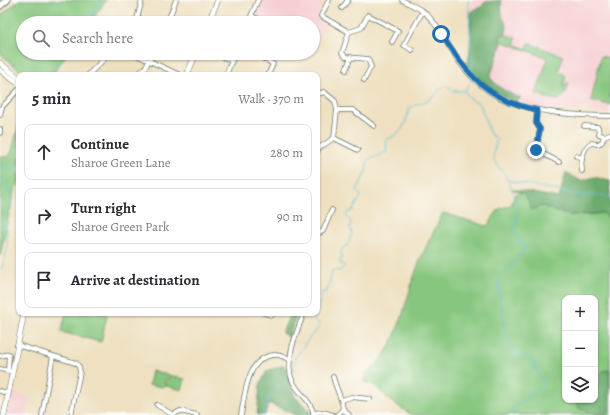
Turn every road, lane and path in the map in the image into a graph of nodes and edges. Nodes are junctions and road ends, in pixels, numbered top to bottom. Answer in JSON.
{"nodes":[{"id":1,"x":7,"y":0,"type":"edge"},
{"id":2,"x":142,"y":0,"type":"edge"},
{"id":3,"x":176,"y":0,"type":"edge"},
{"id":4,"x":218,"y":0,"type":"edge"},
{"id":5,"x":258,"y":0,"type":"edge"},
{"id":6,"x":329,"y":0,"type":"edge"},
{"id":7,"x":348,"y":0,"type":"edge"},
{"id":8,"x":402,"y":0,"type":"edge"},
{"id":9,"x":0,"y":6,"type":"edge"},
{"id":10,"x":342,"y":8,"type":"dead end"},
{"id":11,"x":423,"y":11,"type":"junction"},
{"id":12,"x":138,"y":16,"type":"edge"},
{"id":13,"x":170,"y":16,"type":"edge"},
{"id":14,"x":211,"y":16,"type":"edge"},
{"id":15,"x":252,"y":16,"type":"edge"},
{"id":16,"x":349,"y":32,"type":"junction"},
{"id":17,"x":392,"y":42,"type":"dead end"},
{"id":18,"x":412,"y":50,"type":"dead end"},
{"id":19,"x":351,"y":57,"type":"junction"},
{"id":20,"x":103,"y":60,"type":"edge"},
{"id":21,"x":193,"y":60,"type":"edge"},
{"id":22,"x":266,"y":60,"type":"edge"},
{"id":23,"x":149,"y":61,"type":"joint"},
{"id":24,"x":232,"y":61,"type":"edge"},
{"id":25,"x":0,"y":63,"type":"edge"},
{"id":26,"x":0,"y":70,"type":"edge"},
{"id":27,"x":346,"y":70,"type":"dead end"},
{"id":28,"x":91,"y":72,"type":"edge"},
{"id":29,"x":140,"y":72,"type":"edge"},
{"id":30,"x":173,"y":72,"type":"edge"},
{"id":31,"x":188,"y":72,"type":"edge"},
{"id":32,"x":227,"y":72,"type":"edge"},
{"id":33,"x":269,"y":72,"type":"edge"},
{"id":34,"x":16,"y":76,"type":"edge"},
{"id":35,"x":364,"y":80,"type":"dead end"},
{"id":36,"x":16,"y":82,"type":"edge"},
{"id":37,"x":16,"y":92,"type":"edge"},
{"id":38,"x":320,"y":93,"type":"edge"},
{"id":39,"x":337,"y":110,"type":"junction"},
{"id":40,"x":537,"y":110,"type":"junction"},
{"id":41,"x":0,"y":115,"type":"edge"},
{"id":42,"x":610,"y":116,"type":"edge"},
{"id":43,"x":374,"y":126,"type":"dead end"},
{"id":44,"x":584,"y":126,"type":"dead end"},
{"id":45,"x":0,"y":129,"type":"edge"},
{"id":46,"x":0,"y":133,"type":"edge"},
{"id":47,"x":610,"y":134,"type":"edge"},
{"id":48,"x":604,"y":136,"type":"junction"},
{"id":49,"x":334,"y":138,"type":"junction"},
{"id":50,"x":320,"y":147,"type":"edge"},
{"id":51,"x":358,"y":150,"type":"dead end"},
{"id":52,"x":576,"y":156,"type":"dead end"},
{"id":53,"x":582,"y":158,"type":"junction"},
{"id":54,"x":559,"y":162,"type":"dead end"},
{"id":55,"x":582,"y":171,"type":"dead end"},
{"id":56,"x":332,"y":210,"type":"dead end"},
{"id":57,"x":320,"y":232,"type":"edge"},
{"id":58,"x":23,"y":316,"type":"edge"},
{"id":59,"x":303,"y":316,"type":"edge"},
{"id":60,"x":17,"y":345,"type":"junction"},
{"id":61,"x":0,"y":356,"type":"edge"},
{"id":62,"x":54,"y":356,"type":"junction"},
{"id":63,"x":289,"y":359,"type":"junction"},
{"id":64,"x":0,"y":369,"type":"edge"},
{"id":65,"x":10,"y":371,"type":"junction"},
{"id":66,"x":333,"y":377,"type":"dead end"},
{"id":67,"x":0,"y":391,"type":"edge"},
{"id":68,"x":7,"y":393,"type":"junction"},
{"id":69,"x":370,"y":399,"type":"dead end"},
{"id":70,"x":342,"y":400,"type":"junction"},
{"id":71,"x":157,"y":405,"type":"dead end"},
{"id":72,"x":343,"y":409,"type":"junction"},
{"id":73,"x":314,"y":414,"type":"edge"},
{"id":74,"x":4,"y":415,"type":"edge"},
{"id":75,"x":42,"y":415,"type":"edge"},
{"id":76,"x":71,"y":415,"type":"edge"},
{"id":77,"x":173,"y":415,"type":"edge"},
{"id":78,"x":196,"y":415,"type":"edge"},
{"id":79,"x":241,"y":415,"type":"edge"},
{"id":80,"x":333,"y":415,"type":"edge"},
{"id":81,"x":336,"y":415,"type":"edge"},
{"id":82,"x":349,"y":415,"type":"edge"}],
"edges":[{"from":1,"to":9,"type":"highway"},
{"from":2,"to":12,"type":"street"},
{"from":3,"to":13,"type":"street"},
{"from":4,"to":14,"type":"main road"},
{"from":5,"to":15,"type":"street"},
{"from":6,"to":16,"type":"street"},
{"from":7,"to":10,"type":"street"},
{"from":8,"to":11,"type":"street"},
{"from":11,"to":18,"type":"street"},
{"from":11,"to":40,"type":"street"},
{"from":16,"to":17,"type":"street"},
{"from":16,"to":19,"type":"street"},
{"from":19,"to":27,"type":"street"},
{"from":19,"to":35,"type":"street"},
{"from":20,"to":28,"type":"street"},
{"from":21,"to":31,"type":"main road"},
{"from":22,"to":33,"type":"street"},
{"from":23,"to":29,"type":"street"},
{"from":23,"to":30,"type":"street"},
{"from":24,"to":32,"type":"street"},
{"from":25,"to":34,"type":"main road"},
{"from":26,"to":36,"type":"main road"},
{"from":37,"to":41,"type":"street"},
{"from":38,"to":39,"type":"street"},
{"from":39,"to":43,"type":"street"},
{"from":39,"to":49,"type":"street"},
{"from":40,"to":42,"type":"street"},
{"from":40,"to":54,"type":"street"},
{"from":44,"to":48,"type":"street"},
{"from":45,"to":46,"type":"street"},
{"from":47,"to":48,"type":"street"},
{"from":48,"to":53,"type":"street"},
{"from":49,"to":50,"type":"street"},
{"from":49,"to":51,"type":"street"},
{"from":52,"to":53,"type":"street"},
{"from":53,"to":55,"type":"street"},
{"from":56,"to":57,"type":"street"},
{"from":58,"to":60,"type":"main road"},
{"from":59,"to":63,"type":"street"},
{"from":60,"to":62,"type":"street"},
{"from":60,"to":65,"type":"main road"},
{"from":61,"to":65,"type":"street"},
{"from":62,"to":75,"type":"street"},
{"from":62,"to":76,"type":"street"},
{"from":63,"to":73,"type":"street"},
{"from":63,"to":79,"type":"street"},
{"from":64,"to":65,"type":"street"},
{"from":65,"to":68,"type":"main road"},
{"from":66,"to":70,"type":"street"},
{"from":67,"to":68,"type":"street"},
{"from":68,"to":74,"type":"main road"},
{"from":69,"to":70,"type":"street"},
{"from":70,"to":72,"type":"street"},
{"from":71,"to":77,"type":"street"},
{"from":72,"to":81,"type":"street"},
{"from":72,"to":82,"type":"street"},
{"from":73,"to":80,"type":"street"},
{"from":77,"to":78,"type":"street"}]}
